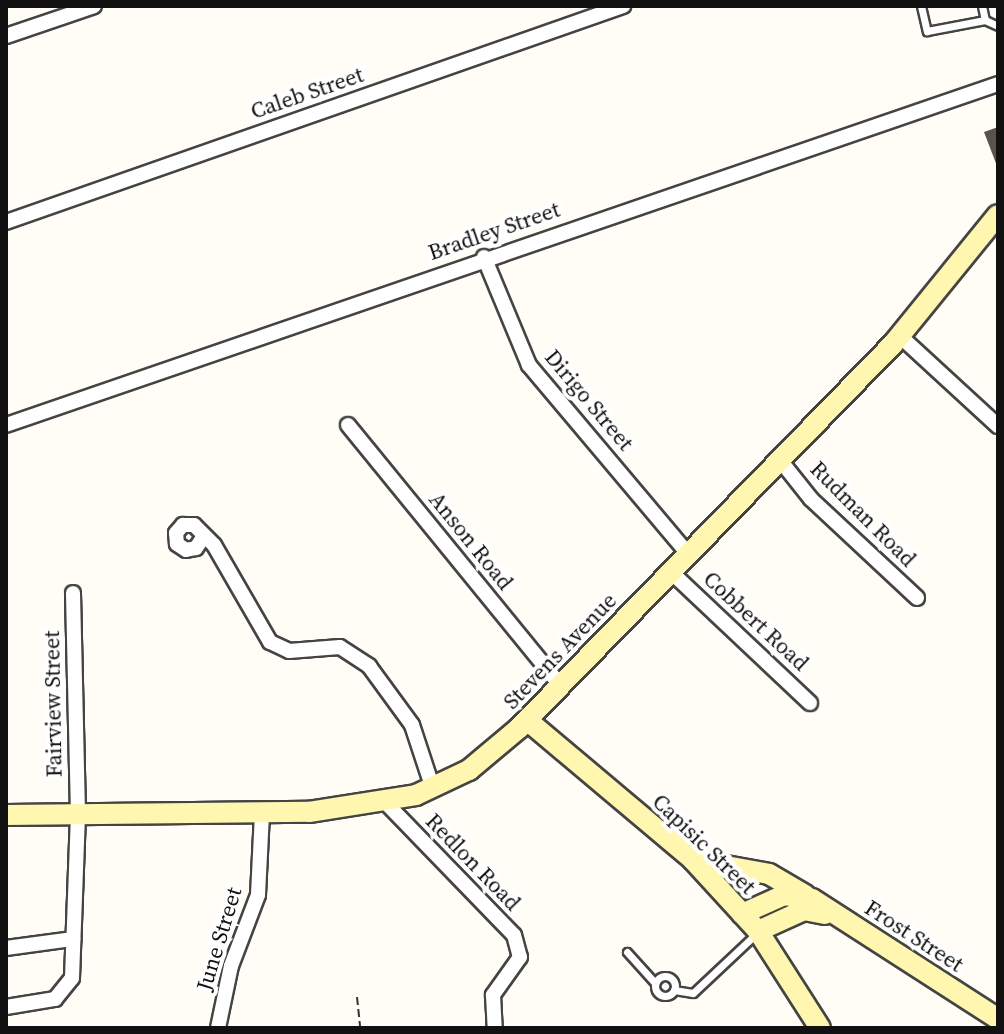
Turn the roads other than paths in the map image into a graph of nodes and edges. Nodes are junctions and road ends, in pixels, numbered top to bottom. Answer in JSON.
{"nodes":[{"id":1,"x":94,"y":6,"type":"edge"},
{"id":2,"x":623,"y":6,"type":"edge"},
{"id":3,"x":921,"y":6,"type":"edge"},
{"id":4,"x":982,"y":6,"type":"edge"},
{"id":5,"x":985,"y":20,"type":"junction"},
{"id":6,"x":998,"y":26,"type":"edge"},
{"id":7,"x":6,"y":36,"type":"edge"},
{"id":8,"x":998,"y":84,"type":"edge"},
{"id":9,"x":998,"y":215,"type":"edge"},
{"id":10,"x":6,"y":222,"type":"edge"},
{"id":11,"x":484,"y":257,"type":"junction"},
{"id":12,"x":900,"y":336,"type":"junction"},
{"id":13,"x":6,"y":425,"type":"edge"},
{"id":14,"x":348,"y":425,"type":"dead end"},
{"id":15,"x":998,"y":426,"type":"edge"},
{"id":16,"x":780,"y":460,"type":"junction"},
{"id":17,"x":202,"y":539,"type":"dead end"},
{"id":18,"x":688,"y":554,"type":"junction"},
{"id":19,"x":671,"y":572,"type":"junction"},
{"id":20,"x":73,"y":593,"type":"dead end"},
{"id":21,"x":917,"y":598,"type":"dead end"},
{"id":22,"x":560,"y":685,"type":"junction"},
{"id":23,"x":810,"y":703,"type":"dead end"},
{"id":24,"x":527,"y":720,"type":"junction"},
{"id":25,"x":433,"y":789,"type":"junction"},
{"id":26,"x":385,"y":802,"type":"junction"},
{"id":27,"x":78,"y":814,"type":"junction"},
{"id":28,"x":262,"y":814,"type":"junction"},
{"id":29,"x":6,"y":815,"type":"edge"},
{"id":30,"x":693,"y":860,"type":"junction"},
{"id":31,"x":812,"y":899,"type":"junction"},
{"id":32,"x":742,"y":914,"type":"junction"},
{"id":33,"x":844,"y":920,"type":"junction"},
{"id":34,"x":758,"y":931,"type":"junction"},
{"id":35,"x":73,"y":939,"type":"junction"},
{"id":36,"x":6,"y":948,"type":"edge"},
{"id":37,"x":627,"y":952,"type":"dead end"},
{"id":38,"x":655,"y":983,"type":"junction"},
{"id":39,"x":674,"y":990,"type":"junction"},
{"id":40,"x":6,"y":1007,"type":"edge"},
{"id":41,"x":998,"y":1019,"type":"edge"},
{"id":42,"x":218,"y":1028,"type":"edge"},
{"id":43,"x":495,"y":1028,"type":"edge"},
{"id":44,"x":820,"y":1028,"type":"edge"}],
"edges":[{"from":1,"to":7,"type":"street"},
{"from":2,"to":10,"type":"street","name":"Caleb Street"},
{"from":3,"to":5,"type":"lane"},
{"from":4,"to":5,"type":"lane"},
{"from":5,"to":6,"type":"lane"},
{"from":8,"to":11,"type":"street","name":"Bradley Street"},
{"from":9,"to":12,"type":"main road","name":"Stevens Avenue"},
{"from":11,"to":13,"type":"street","name":"Bradley Street"},
{"from":11,"to":18,"type":"street","name":"Dirigo Street"},
{"from":12,"to":15,"type":"street"},
{"from":12,"to":16,"type":"main road","name":"Stevens Avenue"},
{"from":14,"to":22,"type":"street","name":"Anson Road"},
{"from":16,"to":18,"type":"main road","name":"Stevens Avenue"},
{"from":16,"to":21,"type":"street","name":"Rudman Road"},
{"from":17,"to":25,"type":"street"},
{"from":18,"to":19,"type":"main road","name":"Stevens Avenue"},
{"from":19,"to":22,"type":"main road","name":"Stevens Avenue"},
{"from":19,"to":23,"type":"street","name":"Cobbert Road"},
{"from":20,"to":27,"type":"street","name":"Fairview Street"},
{"from":22,"to":24,"type":"main road","name":"Stevens Avenue"},
{"from":24,"to":25,"type":"main road","name":"Stevens Avenue"},
{"from":24,"to":30,"type":"main road","name":"Capisic Street"},
{"from":25,"to":26,"type":"main road","name":"Stevens Avenue"},
{"from":26,"to":28,"type":"main road","name":"Stevens Avenue"},
{"from":26,"to":43,"type":"street","name":"Redlon Road"},
{"from":27,"to":28,"type":"main road","name":"Stevens Avenue"},
{"from":27,"to":29,"type":"main road","name":"Stevens Avenue"},
{"from":27,"to":35,"type":"street","name":"Fairview Street"},
{"from":28,"to":42,"type":"street","name":"June Street"},
{"from":30,"to":31,"type":"main road","name":"Frost Street"},
{"from":30,"to":32,"type":"main road","name":"Capisic Street"},
{"from":31,"to":32,"type":"main road"},
{"from":31,"to":33,"type":"main road","name":"Frost Street"},
{"from":32,"to":34,"type":"main road","name":"Capisic Street"},
{"from":33,"to":34,"type":"main road","name":"Frost Street"},
{"from":33,"to":41,"type":"main road","name":"Frost Street"},
{"from":34,"to":39,"type":"lane"},
{"from":34,"to":44,"type":"main road","name":"Capisic Street"},
{"from":35,"to":36,"type":"street"},
{"from":35,"to":40,"type":"street","name":"Fairview Street"},
{"from":37,"to":38,"type":"lane"},
{"from":38,"to":39,"type":"lane"},
{"from":38,"to":39,"type":"lane"}]}
